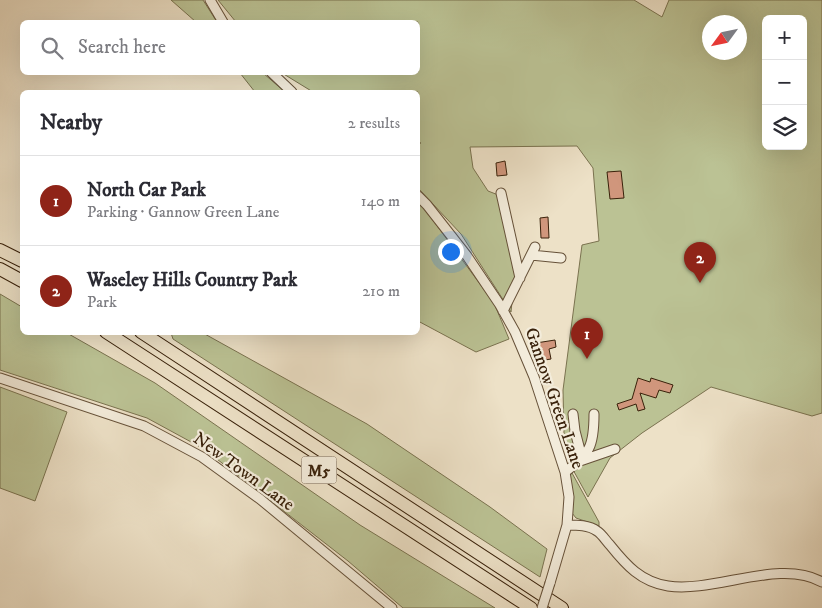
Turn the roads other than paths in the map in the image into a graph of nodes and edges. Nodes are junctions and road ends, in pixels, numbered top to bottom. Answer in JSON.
{"nodes":[{"id":1,"x":210,"y":0,"type":"edge"},
{"id":2,"x":222,"y":20,"type":"edge"},
{"id":3,"x":274,"y":75,"type":"edge"},
{"id":4,"x":290,"y":90,"type":"edge"},
{"id":5,"x":501,"y":193,"type":"dead end"},
{"id":6,"x":420,"y":198,"type":"edge"},
{"id":7,"x":0,"y":250,"type":"edge"},
{"id":8,"x":561,"y":258,"type":"dead end"},
{"id":9,"x":20,"y":260,"type":"edge"},
{"id":10,"x":0,"y":269,"type":"edge"},
{"id":11,"x":520,"y":278,"type":"junction"},
{"id":12,"x":20,"y":280,"type":"edge"},
{"id":13,"x":503,"y":310,"type":"junction"},
{"id":14,"x":111,"y":335,"type":"edge"},
{"id":15,"x":146,"y":335,"type":"edge"},
{"id":16,"x":0,"y":378,"type":"edge"},
{"id":17,"x":573,"y":414,"type":"dead end"},
{"id":18,"x":594,"y":414,"type":"dead end"},
{"id":19,"x":615,"y":449,"type":"dead end"},
{"id":20,"x":581,"y":459,"type":"junction"},
{"id":21,"x":565,"y":472,"type":"junction"},
{"id":22,"x":568,"y":525,"type":"junction"},
{"id":23,"x":822,"y":582,"type":"edge"},
{"id":24,"x":392,"y":608,"type":"edge"},
{"id":25,"x":531,"y":608,"type":"edge"},
{"id":26,"x":542,"y":608,"type":"edge"},
{"id":27,"x":562,"y":608,"type":"edge"}],
"edges":[{"from":1,"to":2,"type":"street"},
{"from":3,"to":4,"type":"street"},
{"from":5,"to":11,"type":"street"},
{"from":6,"to":13,"type":"street","name":"Gannow Green Lane"},
{"from":7,"to":9,"type":"highway"},
{"from":8,"to":11,"type":"street"},
{"from":10,"to":12,"type":"highway"},
{"from":11,"to":13,"type":"street"},
{"from":13,"to":21,"type":"street","name":"Gannow Green Lane"},
{"from":14,"to":25,"type":"highway","number":"M5"},
{"from":15,"to":27,"type":"highway","number":"M5"},
{"from":16,"to":24,"type":"street","name":"New Town Lane"},
{"from":17,"to":20,"type":"street"},
{"from":18,"to":20,"type":"street"},
{"from":19,"to":20,"type":"street"},
{"from":20,"to":21,"type":"street"},
{"from":21,"to":22,"type":"street","name":"Gannow Green Lane"},
{"from":22,"to":23,"type":"street"},
{"from":22,"to":26,"type":"street","name":"Gannow Green Lane","bridge":true}]}
